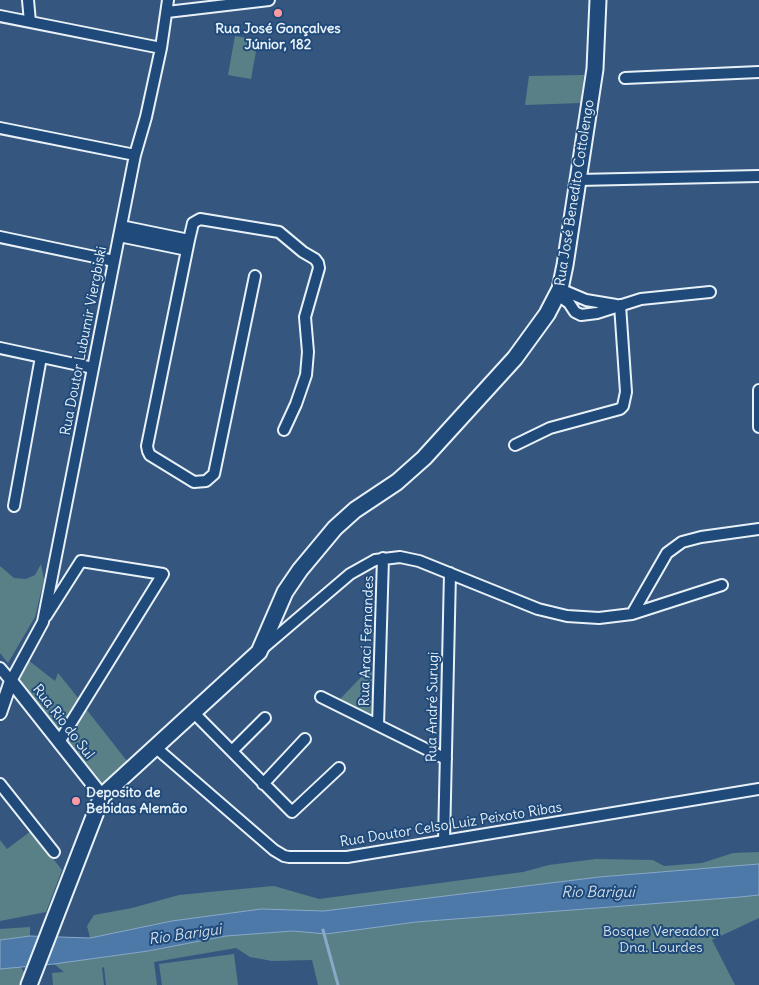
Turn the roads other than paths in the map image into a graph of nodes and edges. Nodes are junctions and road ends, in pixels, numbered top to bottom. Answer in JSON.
{"nodes":[{"id":1,"x":28,"y":0,"type":"edge"},
{"id":2,"x":168,"y":0,"type":"edge"},
{"id":3,"x":269,"y":0,"type":"edge"},
{"id":4,"x":598,"y":0,"type":"edge"},
{"id":5,"x":167,"y":12,"type":"junction"},
{"id":6,"x":0,"y":16,"type":"edge"},
{"id":7,"x":30,"y":22,"type":"junction"},
{"id":8,"x":161,"y":48,"type":"junction"},
{"id":9,"x":759,"y":72,"type":"edge"},
{"id":10,"x":625,"y":78,"type":"dead end"},
{"id":11,"x":0,"y":128,"type":"edge"},
{"id":12,"x":135,"y":155,"type":"junction"},
{"id":13,"x":759,"y":176,"type":"edge"},
{"id":14,"x":578,"y":180,"type":"junction"},
{"id":15,"x":120,"y":231,"type":"junction"},
{"id":16,"x":0,"y":237,"type":"edge"},
{"id":17,"x":188,"y":245,"type":"junction"},
{"id":18,"x":114,"y":261,"type":"junction"},
{"id":19,"x":255,"y":276,"type":"dead end"},
{"id":20,"x":559,"y":292,"type":"junction"},
{"id":21,"x":710,"y":292,"type":"dead end"},
{"id":22,"x":620,"y":305,"type":"junction"},
{"id":23,"x":0,"y":348,"type":"edge"},
{"id":24,"x":41,"y":357,"type":"junction"},
{"id":25,"x":93,"y":368,"type":"junction"},
{"id":26,"x":759,"y":390,"type":"edge"},
{"id":27,"x":759,"y":427,"type":"edge"},
{"id":28,"x":284,"y":430,"type":"dead end"},
{"id":29,"x":515,"y":445,"type":"dead end"},
{"id":30,"x":14,"y":506,"type":"dead end"},
{"id":31,"x":756,"y":529,"type":"edge"},
{"id":32,"x":383,"y":558,"type":"junction"},
{"id":33,"x":450,"y":573,"type":"junction"},
{"id":34,"x":722,"y":585,"type":"dead end"},
{"id":35,"x":632,"y":614,"type":"junction"},
{"id":36,"x":43,"y":622,"type":"junction"},
{"id":37,"x":259,"y":652,"type":"junction"},
{"id":38,"x":0,"y":668,"type":"edge"},
{"id":39,"x":12,"y":681,"type":"junction"},
{"id":40,"x":320,"y":697,"type":"dead end"},
{"id":41,"x":2,"y":699,"type":"edge"},
{"id":42,"x":193,"y":712,"type":"junction"},
{"id":43,"x":0,"y":713,"type":"edge"},
{"id":44,"x":265,"y":718,"type":"dead end"},
{"id":45,"x":378,"y":725,"type":"junction"},
{"id":46,"x":304,"y":739,"type":"dead end"},
{"id":47,"x":59,"y":742,"type":"junction"},
{"id":48,"x":155,"y":747,"type":"junction"},
{"id":49,"x":232,"y":751,"type":"junction"},
{"id":50,"x":446,"y":758,"type":"junction"},
{"id":51,"x":339,"y":768,"type":"dead end"},
{"id":52,"x":0,"y":784,"type":"edge"},
{"id":53,"x":264,"y":784,"type":"junction"},
{"id":54,"x":759,"y":789,"type":"edge"},
{"id":55,"x":102,"y":796,"type":"junction"},
{"id":56,"x":444,"y":841,"type":"junction"},
{"id":57,"x":54,"y":852,"type":"dead end"},
{"id":58,"x":30,"y":982,"type":"edge"}],
"edges":[{"from":1,"to":7,"type":"street"},
{"from":2,"to":5,"type":"street","name":"Rua Doutor Lubumir Viergbiski"},
{"from":3,"to":5,"type":"street"},
{"from":4,"to":14,"type":"main road","name":"Rua José Benedito Cottolengo"},
{"from":5,"to":8,"type":"street","name":"Rua Doutor Lubumir Viergbiski"},
{"from":6,"to":7,"type":"street"},
{"from":7,"to":8,"type":"street"},
{"from":8,"to":12,"type":"street","name":"Rua Doutor Lubumir Viergbiski"},
{"from":9,"to":10,"type":"street"},
{"from":11,"to":12,"type":"street"},
{"from":12,"to":15,"type":"street","name":"Rua Doutor Lubumir Viergbiski"},
{"from":13,"to":14,"type":"street"},
{"from":14,"to":20,"type":"main road","name":"Rua José Benedito Cottolengo"},
{"from":15,"to":17,"type":"street"},
{"from":15,"to":18,"type":"street","name":"Rua Doutor Lubumir Viergbiski"},
{"from":16,"to":18,"type":"street"},
{"from":17,"to":19,"type":"street"},
{"from":17,"to":28,"type":"street"},
{"from":18,"to":25,"type":"street","name":"Rua Doutor Lubumir Viergbiski"},
{"from":20,"to":22,"type":"street"},
{"from":20,"to":22,"type":"street"},
{"from":20,"to":37,"type":"main road","name":"Rua José Benedito Cottolengo"},
{"from":21,"to":22,"type":"street"},
{"from":22,"to":29,"type":"street"},
{"from":23,"to":24,"type":"street"},
{"from":24,"to":25,"type":"street"},
{"from":24,"to":30,"type":"street"},
{"from":25,"to":36,"type":"street","name":"Rua Doutor Lubumir Viergbiski"},
{"from":26,"to":27,"type":"street"},
{"from":31,"to":35,"type":"street"},
{"from":32,"to":33,"type":"street"},
{"from":32,"to":37,"type":"street"},
{"from":32,"to":45,"type":"street","name":"Rua Araci Fernandes"},
{"from":33,"to":35,"type":"street"},
{"from":33,"to":50,"type":"street","name":"Rua André Surugi"},
{"from":34,"to":35,"type":"street"},
{"from":36,"to":39,"type":"street","name":"Rua Doutor Lubumir Viergbiski"},
{"from":36,"to":47,"type":"street"},
{"from":37,"to":42,"type":"main road","name":"Rua José Benedito Cottolengo"},
{"from":38,"to":39,"type":"street","name":"Rua Rio do Sul"},
{"from":39,"to":41,"type":"street"},
{"from":39,"to":47,"type":"street","name":"Rua Rio do Sul"},
{"from":40,"to":45,"type":"street"},
{"from":41,"to":43,"type":"street"},
{"from":42,"to":48,"type":"main road","name":"Rua José Benedito Cottolengo"},
{"from":42,"to":49,"type":"street"},
{"from":44,"to":49,"type":"street"},
{"from":45,"to":50,"type":"street"},
{"from":46,"to":53,"type":"street"},
{"from":47,"to":55,"type":"street","name":"Rua Rio do Sul"},
{"from":48,"to":55,"type":"main road","name":"Rua José Benedito Cottolengo"},
{"from":48,"to":56,"type":"street","name":"Rua Doutor Celso Luiz Peixoto Ribas"},
{"from":49,"to":53,"type":"street"},
{"from":50,"to":56,"type":"street","name":"Rua André Surugi"},
{"from":51,"to":53,"type":"street"},
{"from":52,"to":57,"type":"street"},
{"from":54,"to":56,"type":"street","name":"Rua Doutor Celso Luiz Peixoto Ribas"},
{"from":55,"to":58,"type":"main road","name":"Rua José Benedito Cottolengo"}]}
